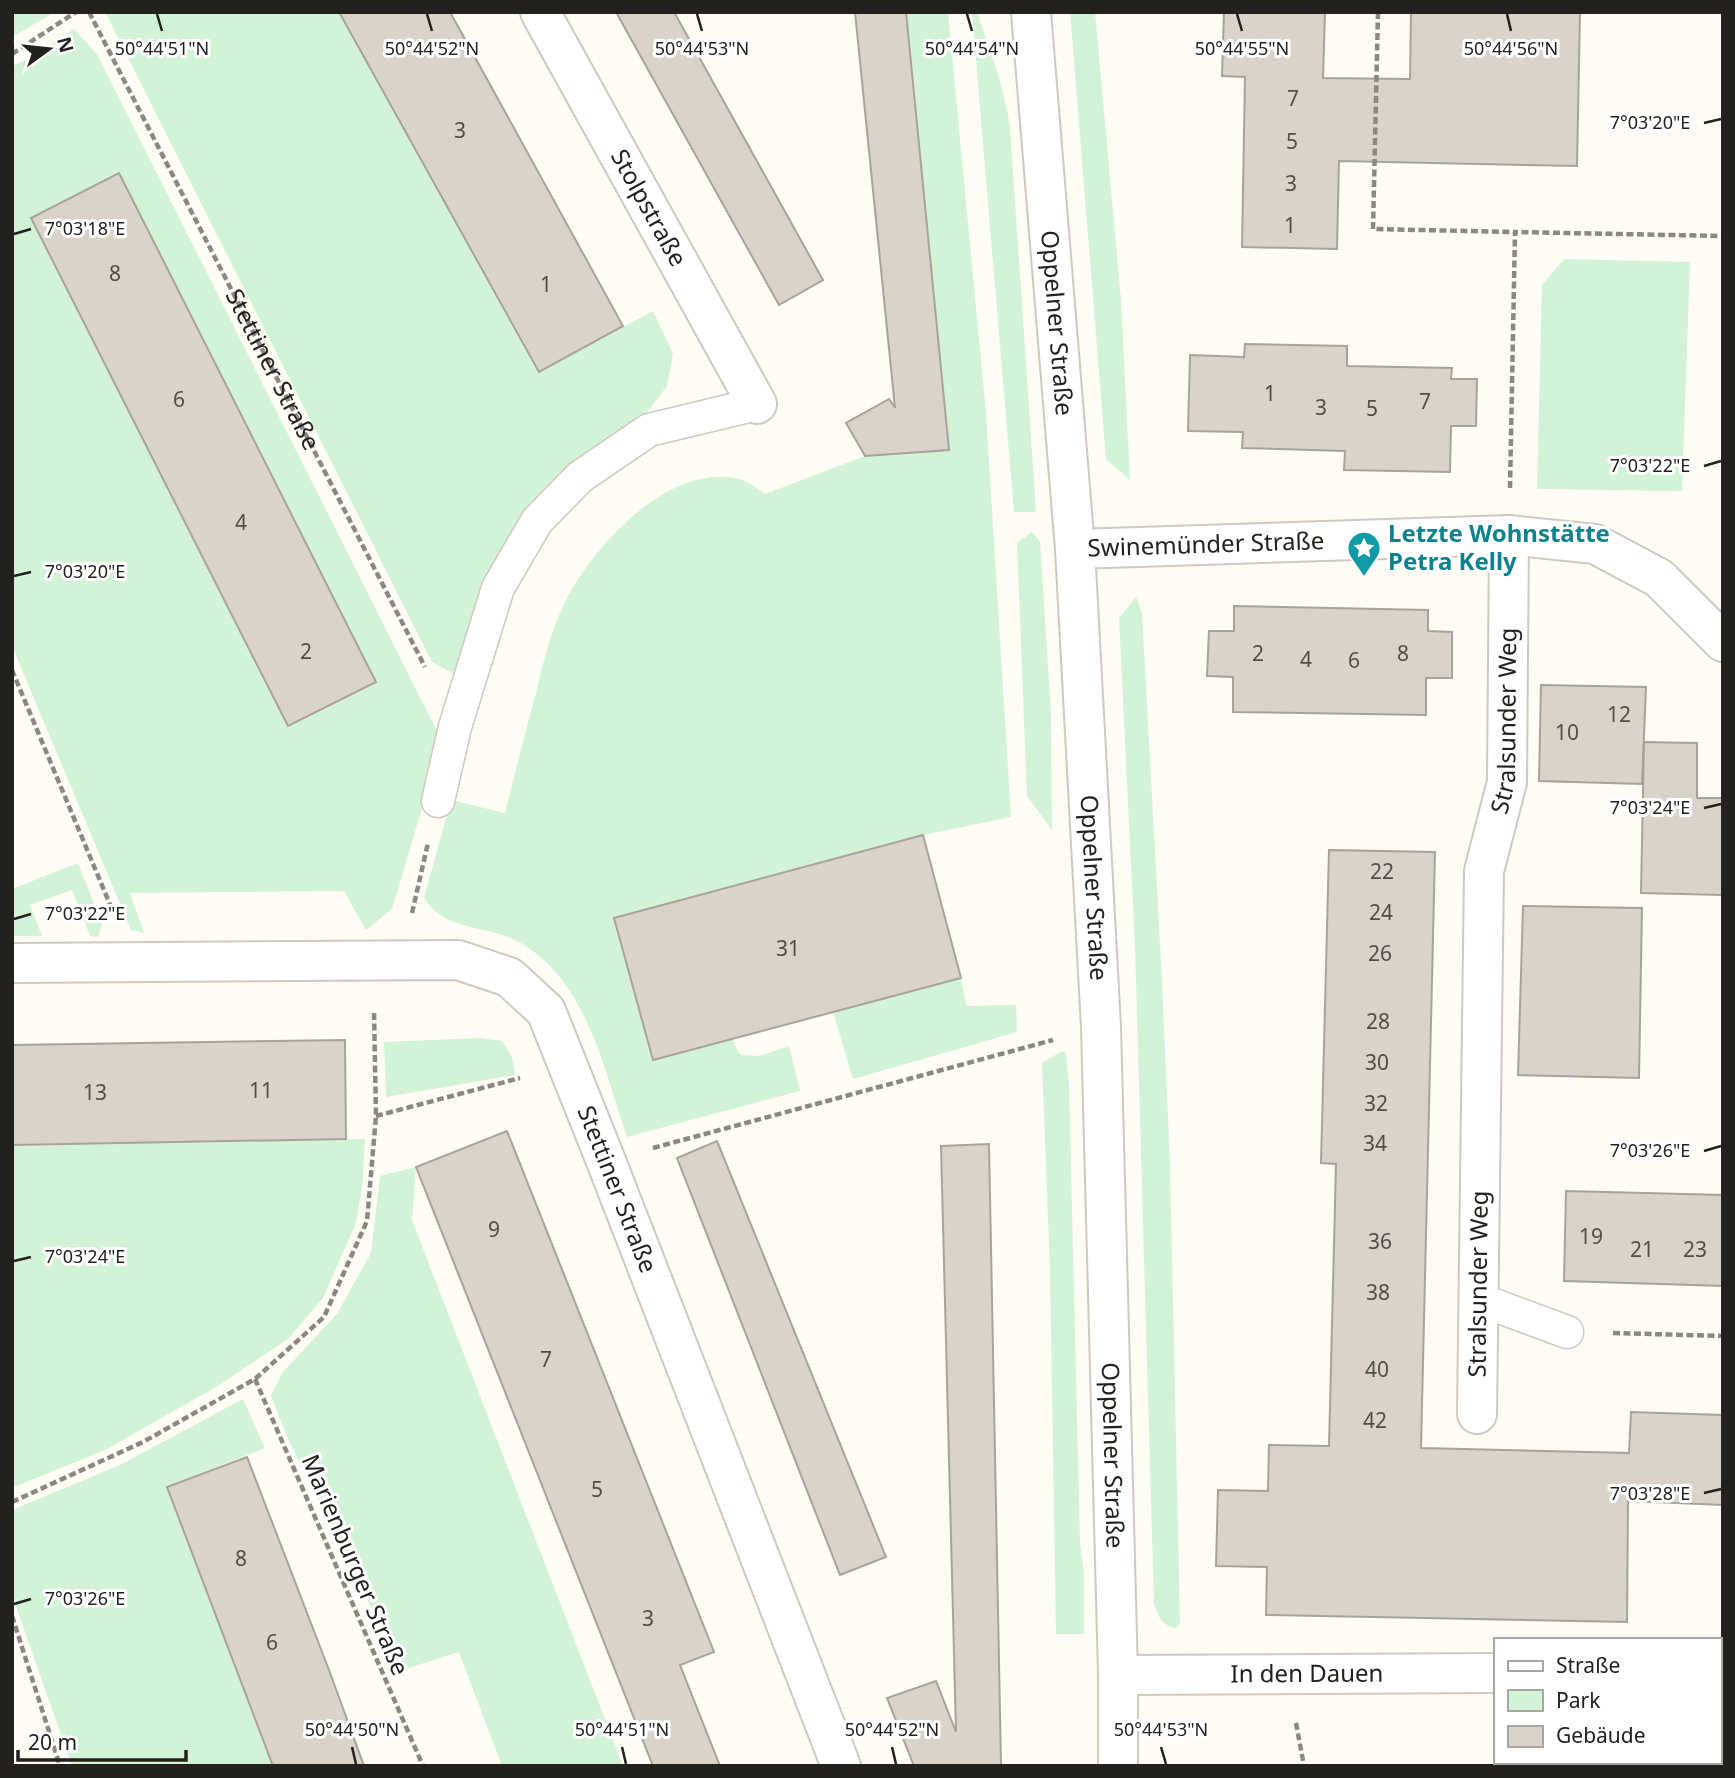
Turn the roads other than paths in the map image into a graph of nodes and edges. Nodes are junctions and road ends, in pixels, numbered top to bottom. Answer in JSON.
{"nodes":[{"id":1,"x":540,"y":12,"type":"edge"},
{"id":2,"x":1031,"y":12,"type":"edge"},
{"id":3,"x":757,"y":404,"type":"joint"},
{"id":4,"x":1509,"y":535,"type":"junction"},
{"id":5,"x":1075,"y":549,"type":"junction"},
{"id":6,"x":1723,"y":642,"type":"edge"},
{"id":7,"x":438,"y":801,"type":"road end"},
{"id":8,"x":12,"y":963,"type":"edge"},
{"id":9,"x":1478,"y":1299,"type":"junction"},
{"id":10,"x":1567,"y":1332,"type":"road end"},
{"id":11,"x":1477,"y":1414,"type":"dead end"},
{"id":12,"x":1494,"y":1673,"type":"edge"},
{"id":13,"x":1118,"y":1675,"type":"junction"},
{"id":14,"x":841,"y":1766,"type":"edge"},
{"id":15,"x":1118,"y":1766,"type":"edge"}],
"edges":[{"from":1,"to":3,"type":"street","name":"Stolpstraße"},
{"from":2,"to":5,"type":"street","name":"Oppelner Straße"},
{"from":3,"to":7,"type":"lane"},
{"from":4,"to":5,"type":"street","name":"Swinemünder Straße"},
{"from":4,"to":6,"type":"street","name":"Swinemünder Straße"},
{"from":4,"to":9,"type":"street","name":"Stralsunder Weg"},
{"from":5,"to":13,"type":"street","name":"Oppelner Straße"},
{"from":8,"to":14,"type":"street","name":"Stettiner Straße"},
{"from":9,"to":10,"type":"lane"},
{"from":9,"to":11,"type":"street","name":"Stralsunder Weg"},
{"from":12,"to":13,"type":"street","name":"In den Dauen"},
{"from":13,"to":15,"type":"street","name":"Oppelner Straße"}]}
